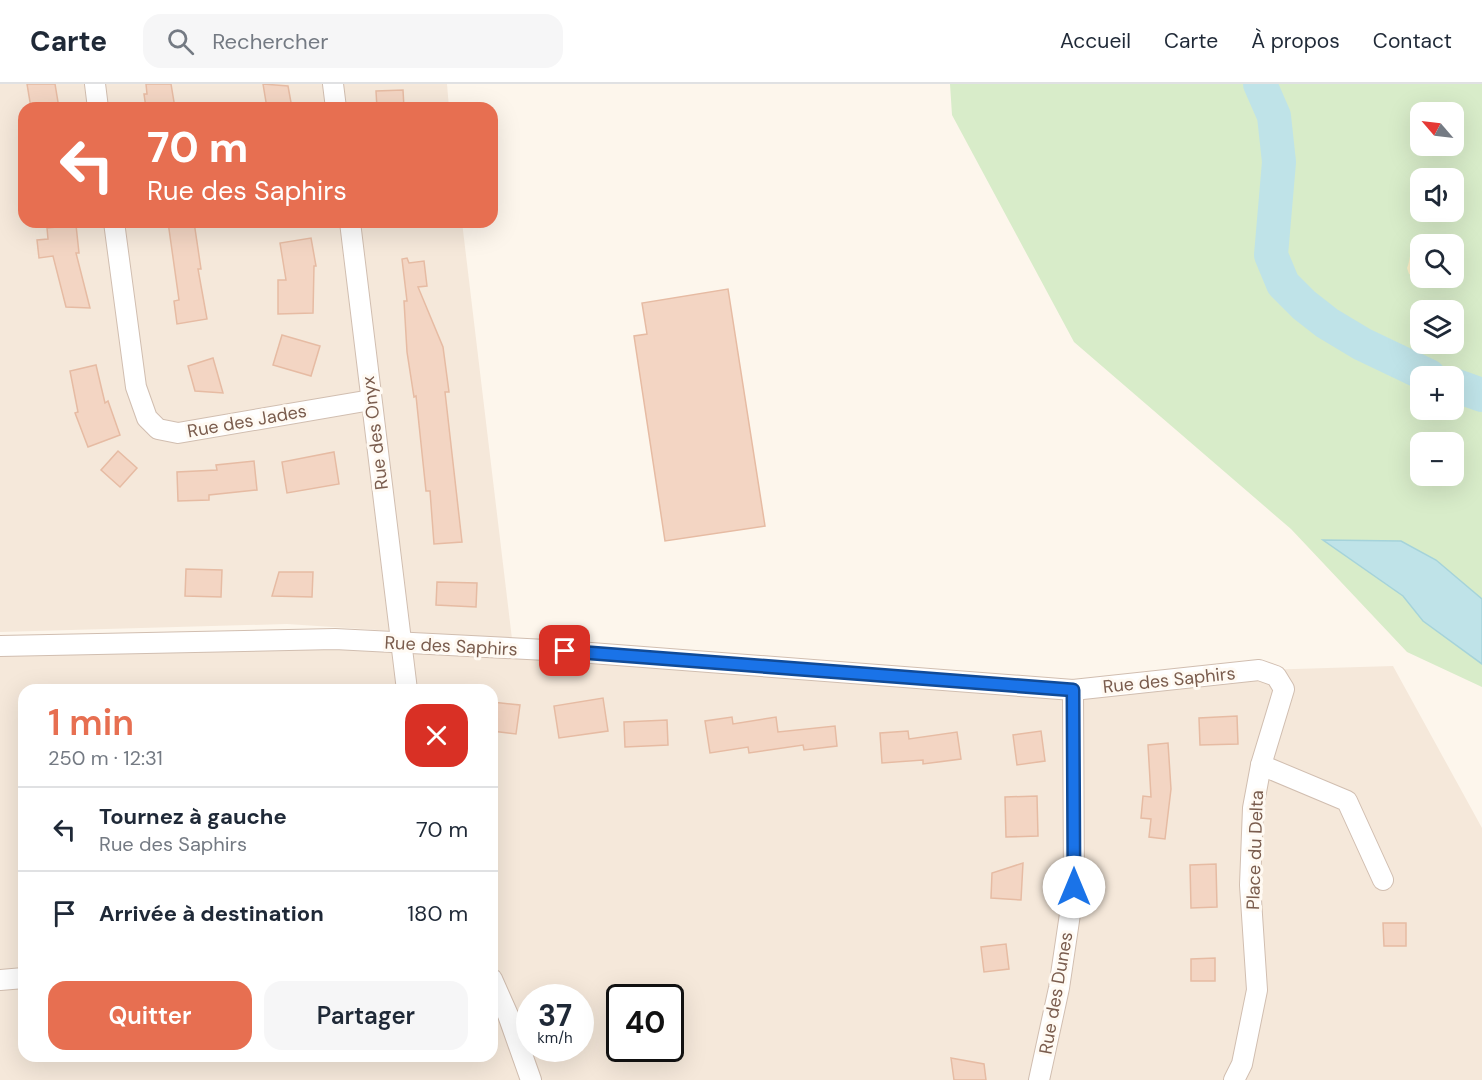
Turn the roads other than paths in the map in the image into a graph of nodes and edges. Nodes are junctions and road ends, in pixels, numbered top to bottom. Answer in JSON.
{"nodes":[{"id":1,"x":95,"y":84,"type":"edge"},
{"id":2,"x":333,"y":84,"type":"edge"},
{"id":3,"x":97,"y":102,"type":"edge"},
{"id":4,"x":335,"y":102,"type":"edge"},
{"id":5,"x":115,"y":228,"type":"edge"},
{"id":6,"x":351,"y":228,"type":"edge"},
{"id":7,"x":371,"y":400,"type":"junction"},
{"id":8,"x":401,"y":643,"type":"junction"},
{"id":9,"x":0,"y":646,"type":"edge"},
{"id":10,"x":1259,"y":670,"type":"joint"},
{"id":11,"x":406,"y":684,"type":"edge"},
{"id":12,"x":1073,"y":690,"type":"junction"},
{"id":13,"x":1261,"y":765,"type":"junction"},
{"id":14,"x":1383,"y":880,"type":"dead end"},
{"id":15,"x":18,"y":978,"type":"edge"},
{"id":16,"x":0,"y":980,"type":"edge"},
{"id":17,"x":498,"y":992,"type":"edge"},
{"id":18,"x":531,"y":1080,"type":"edge"},
{"id":19,"x":1039,"y":1080,"type":"edge"},
{"id":20,"x":1234,"y":1080,"type":"edge"}],
"edges":[{"from":1,"to":3,"type":"street"},
{"from":2,"to":4,"type":"street"},
{"from":5,"to":7,"type":"street","name":"Rue des Jades"},
{"from":6,"to":7,"type":"street","name":"Rue des Onyx"},
{"from":7,"to":8,"type":"street","name":"Rue des Onyx"},
{"from":8,"to":9,"type":"street","name":"Rue des Saphirs"},
{"from":8,"to":11,"type":"street","name":"Rue des Onyx"},
{"from":8,"to":12,"type":"street","name":"Rue des Saphirs"},
{"from":10,"to":12,"type":"street","name":"Rue des Saphirs"},
{"from":10,"to":13,"type":"street","name":"Place du Delta"},
{"from":12,"to":19,"type":"street","name":"Rue des Dunes"},
{"from":13,"to":14,"type":"street"},
{"from":13,"to":20,"type":"street","name":"Place du Delta"},
{"from":15,"to":16,"type":"street"},
{"from":17,"to":18,"type":"street"}]}
